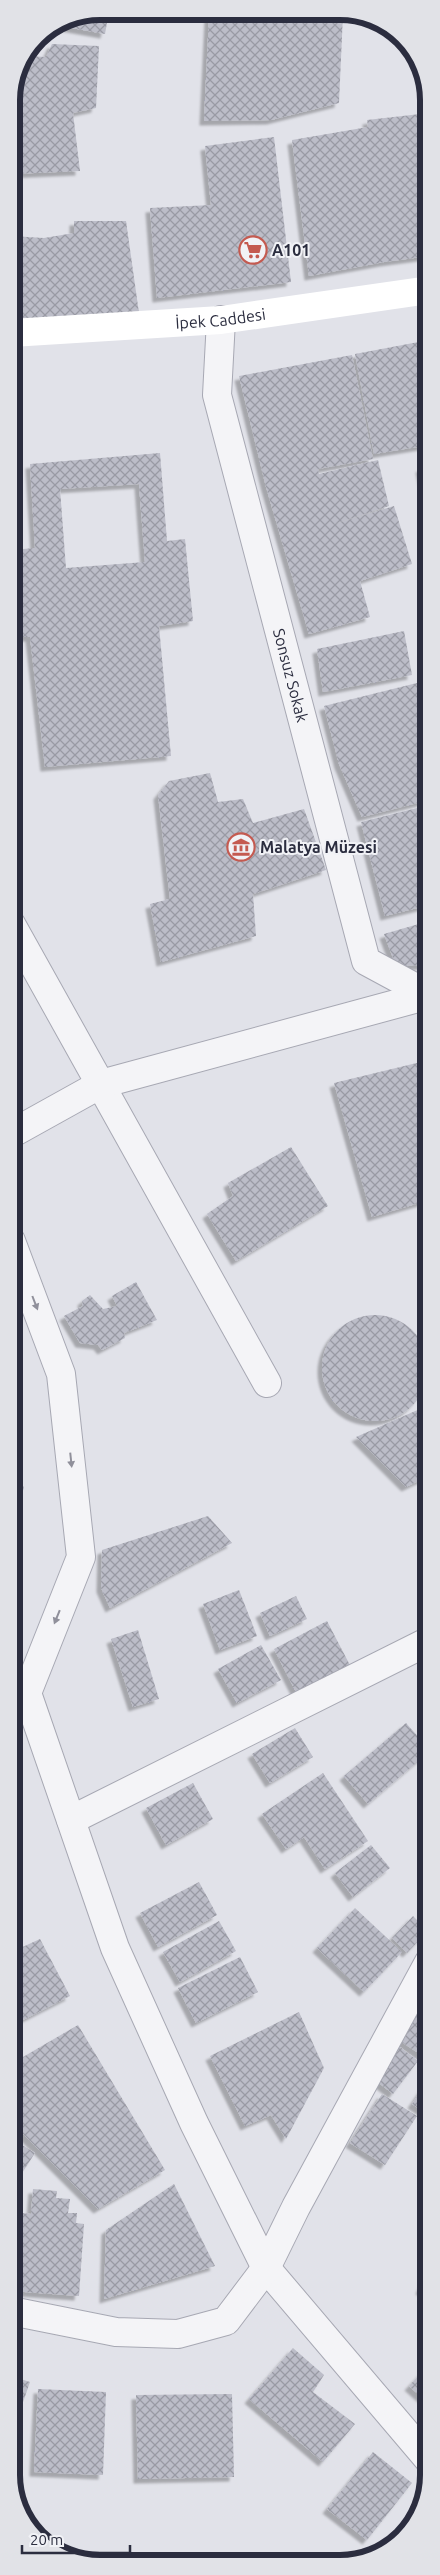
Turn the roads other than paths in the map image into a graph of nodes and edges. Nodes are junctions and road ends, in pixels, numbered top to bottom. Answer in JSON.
{"nodes":[{"id":1,"x":420,"y":291,"type":"edge"},
{"id":2,"x":221,"y":320,"type":"junction"},
{"id":3,"x":20,"y":332,"type":"edge"},
{"id":4,"x":20,"y":938,"type":"edge"},
{"id":5,"x":420,"y":991,"type":"edge"},
{"id":6,"x":420,"y":997,"type":"edge"},
{"id":7,"x":101,"y":1084,"type":"junction"},
{"id":8,"x":20,"y":1130,"type":"edge"},
{"id":9,"x":20,"y":1263,"type":"edge"},
{"id":10,"x":267,"y":1383,"type":"dead end"},
{"id":11,"x":417,"y":1647,"type":"edge"},
{"id":12,"x":20,"y":1701,"type":"edge"},
{"id":13,"x":20,"y":1705,"type":"edge"},
{"id":14,"x":71,"y":1820,"type":"junction"},
{"id":15,"x":420,"y":1979,"type":"edge"},
{"id":16,"x":266,"y":2268,"type":"junction"},
{"id":17,"x":20,"y":2313,"type":"edge"},
{"id":18,"x":420,"y":2449,"type":"edge"}],
"edges":[{"from":1,"to":2,"type":"main road","name":"İpek Caddesi"},
{"from":2,"to":3,"type":"main road","name":"İpek Caddesi"},
{"from":2,"to":5,"type":"street","name":"Sonsuz Sokak"},
{"from":4,"to":7,"type":"street"},
{"from":6,"to":7,"type":"street"},
{"from":7,"to":8,"type":"street"},
{"from":7,"to":10,"type":"street"},
{"from":9,"to":12,"type":"street","one_way":true},
{"from":11,"to":14,"type":"street"},
{"from":13,"to":14,"type":"street"},
{"from":14,"to":16,"type":"street"},
{"from":15,"to":16,"type":"street"},
{"from":16,"to":17,"type":"street"},
{"from":16,"to":18,"type":"street"}]}
